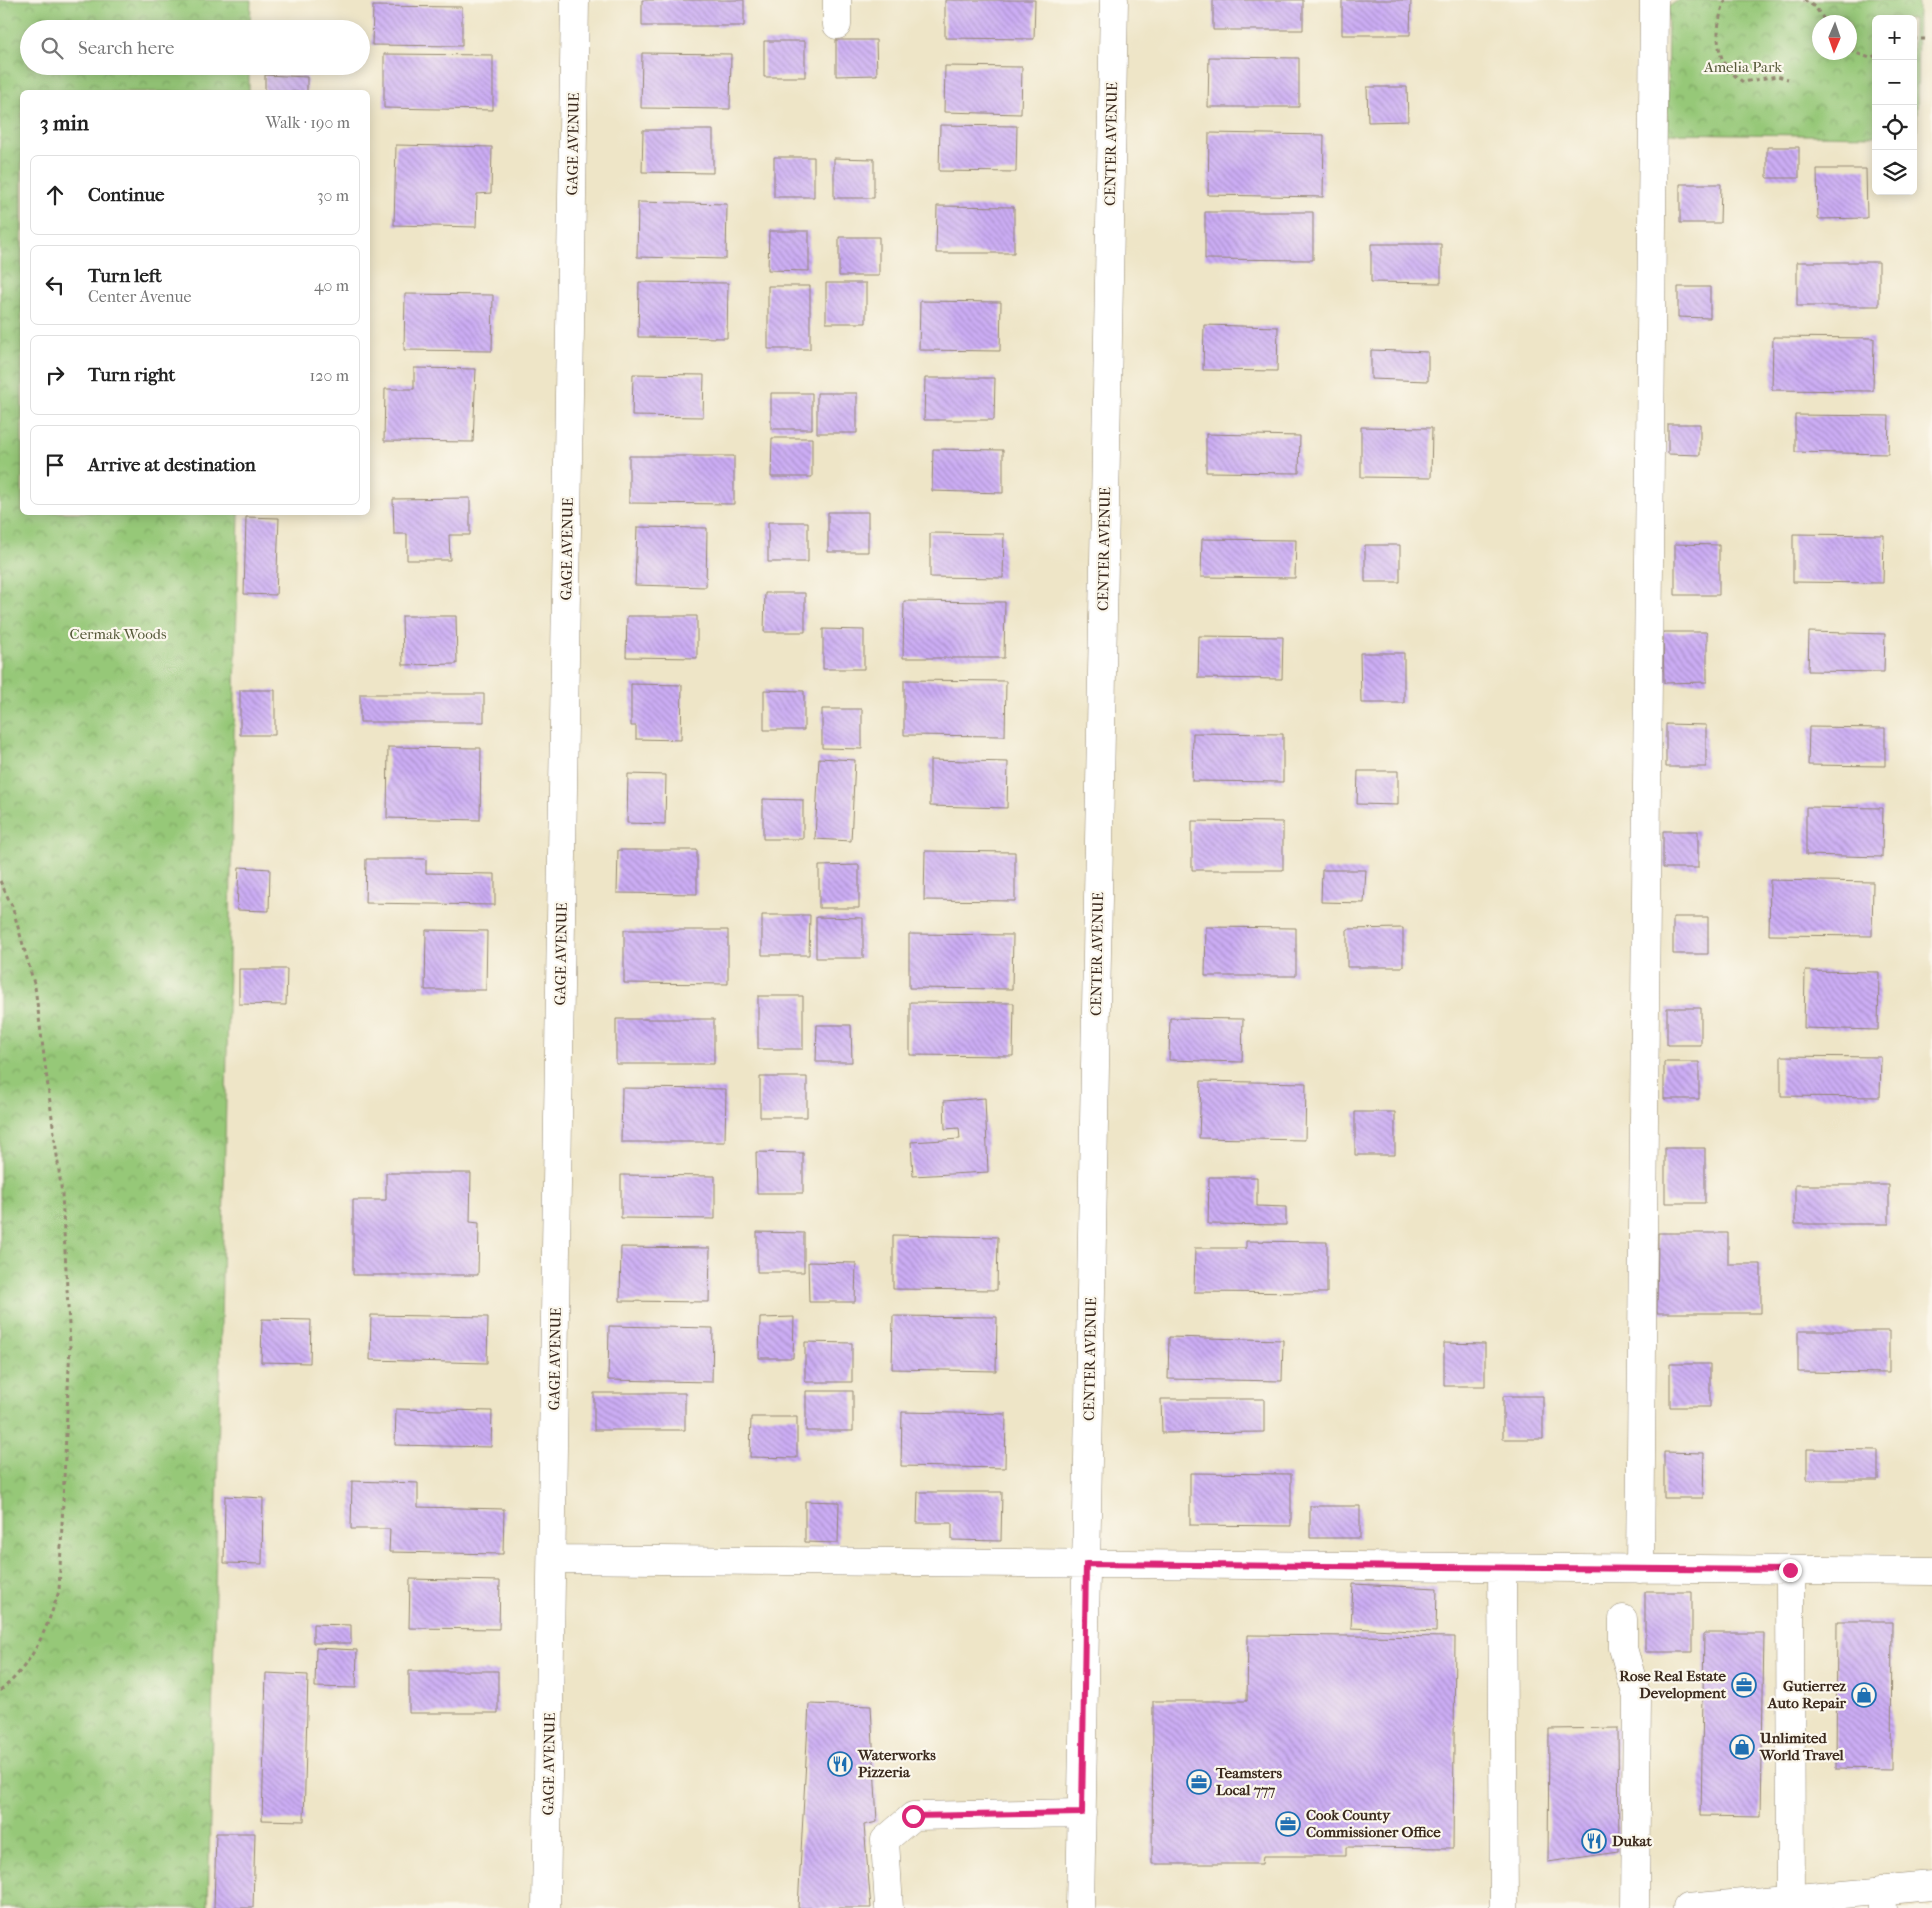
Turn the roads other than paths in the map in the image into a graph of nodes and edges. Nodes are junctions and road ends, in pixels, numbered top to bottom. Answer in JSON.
{"nodes":[{"id":1,"x":575,"y":0,"type":"edge"},
{"id":2,"x":1114,"y":0,"type":"edge"},
{"id":3,"x":1654,"y":0,"type":"edge"},
{"id":4,"x":552,"y":1559,"type":"junction"},
{"id":5,"x":1086,"y":1564,"type":"junction"},
{"id":6,"x":1502,"y":1567,"type":"junction"},
{"id":7,"x":1640,"y":1569,"type":"junction"},
{"id":8,"x":1790,"y":1570,"type":"junction"},
{"id":9,"x":1932,"y":1571,"type":"edge"},
{"id":10,"x":1623,"y":1619,"type":"dead end"},
{"id":11,"x":1082,"y":1813,"type":"junction"},
{"id":12,"x":1932,"y":1886,"type":"edge"},
{"id":13,"x":1881,"y":1899,"type":"edge"},
{"id":14,"x":1791,"y":1903,"type":"edge"},
{"id":15,"x":546,"y":1908,"type":"edge"},
{"id":16,"x":889,"y":1908,"type":"edge"},
{"id":17,"x":1080,"y":1908,"type":"edge"},
{"id":18,"x":1504,"y":1908,"type":"edge"},
{"id":19,"x":1634,"y":1908,"type":"edge"},
{"id":20,"x":1687,"y":1908,"type":"edge"}],
"edges":[{"from":1,"to":4,"type":"street","name":"GAGE AVENUE"},
{"from":2,"to":5,"type":"street","name":"CENTER AVENUE"},
{"from":3,"to":7,"type":"street"},
{"from":4,"to":5,"type":"street"},
{"from":4,"to":15,"type":"street","name":"GAGE AVENUE"},
{"from":5,"to":6,"type":"street"},
{"from":5,"to":11,"type":"street","name":"CENTER AVENUE"},
{"from":6,"to":7,"type":"street"},
{"from":6,"to":18,"type":"street"},
{"from":7,"to":8,"type":"street"},
{"from":8,"to":9,"type":"street"},
{"from":8,"to":14,"type":"street"},
{"from":10,"to":19,"type":"street"},
{"from":11,"to":16,"type":"street"},
{"from":11,"to":17,"type":"street","name":"CENTER AVENUE"},
{"from":12,"to":13,"type":"street"},
{"from":13,"to":14,"type":"street"},
{"from":14,"to":20,"type":"street"}]}
